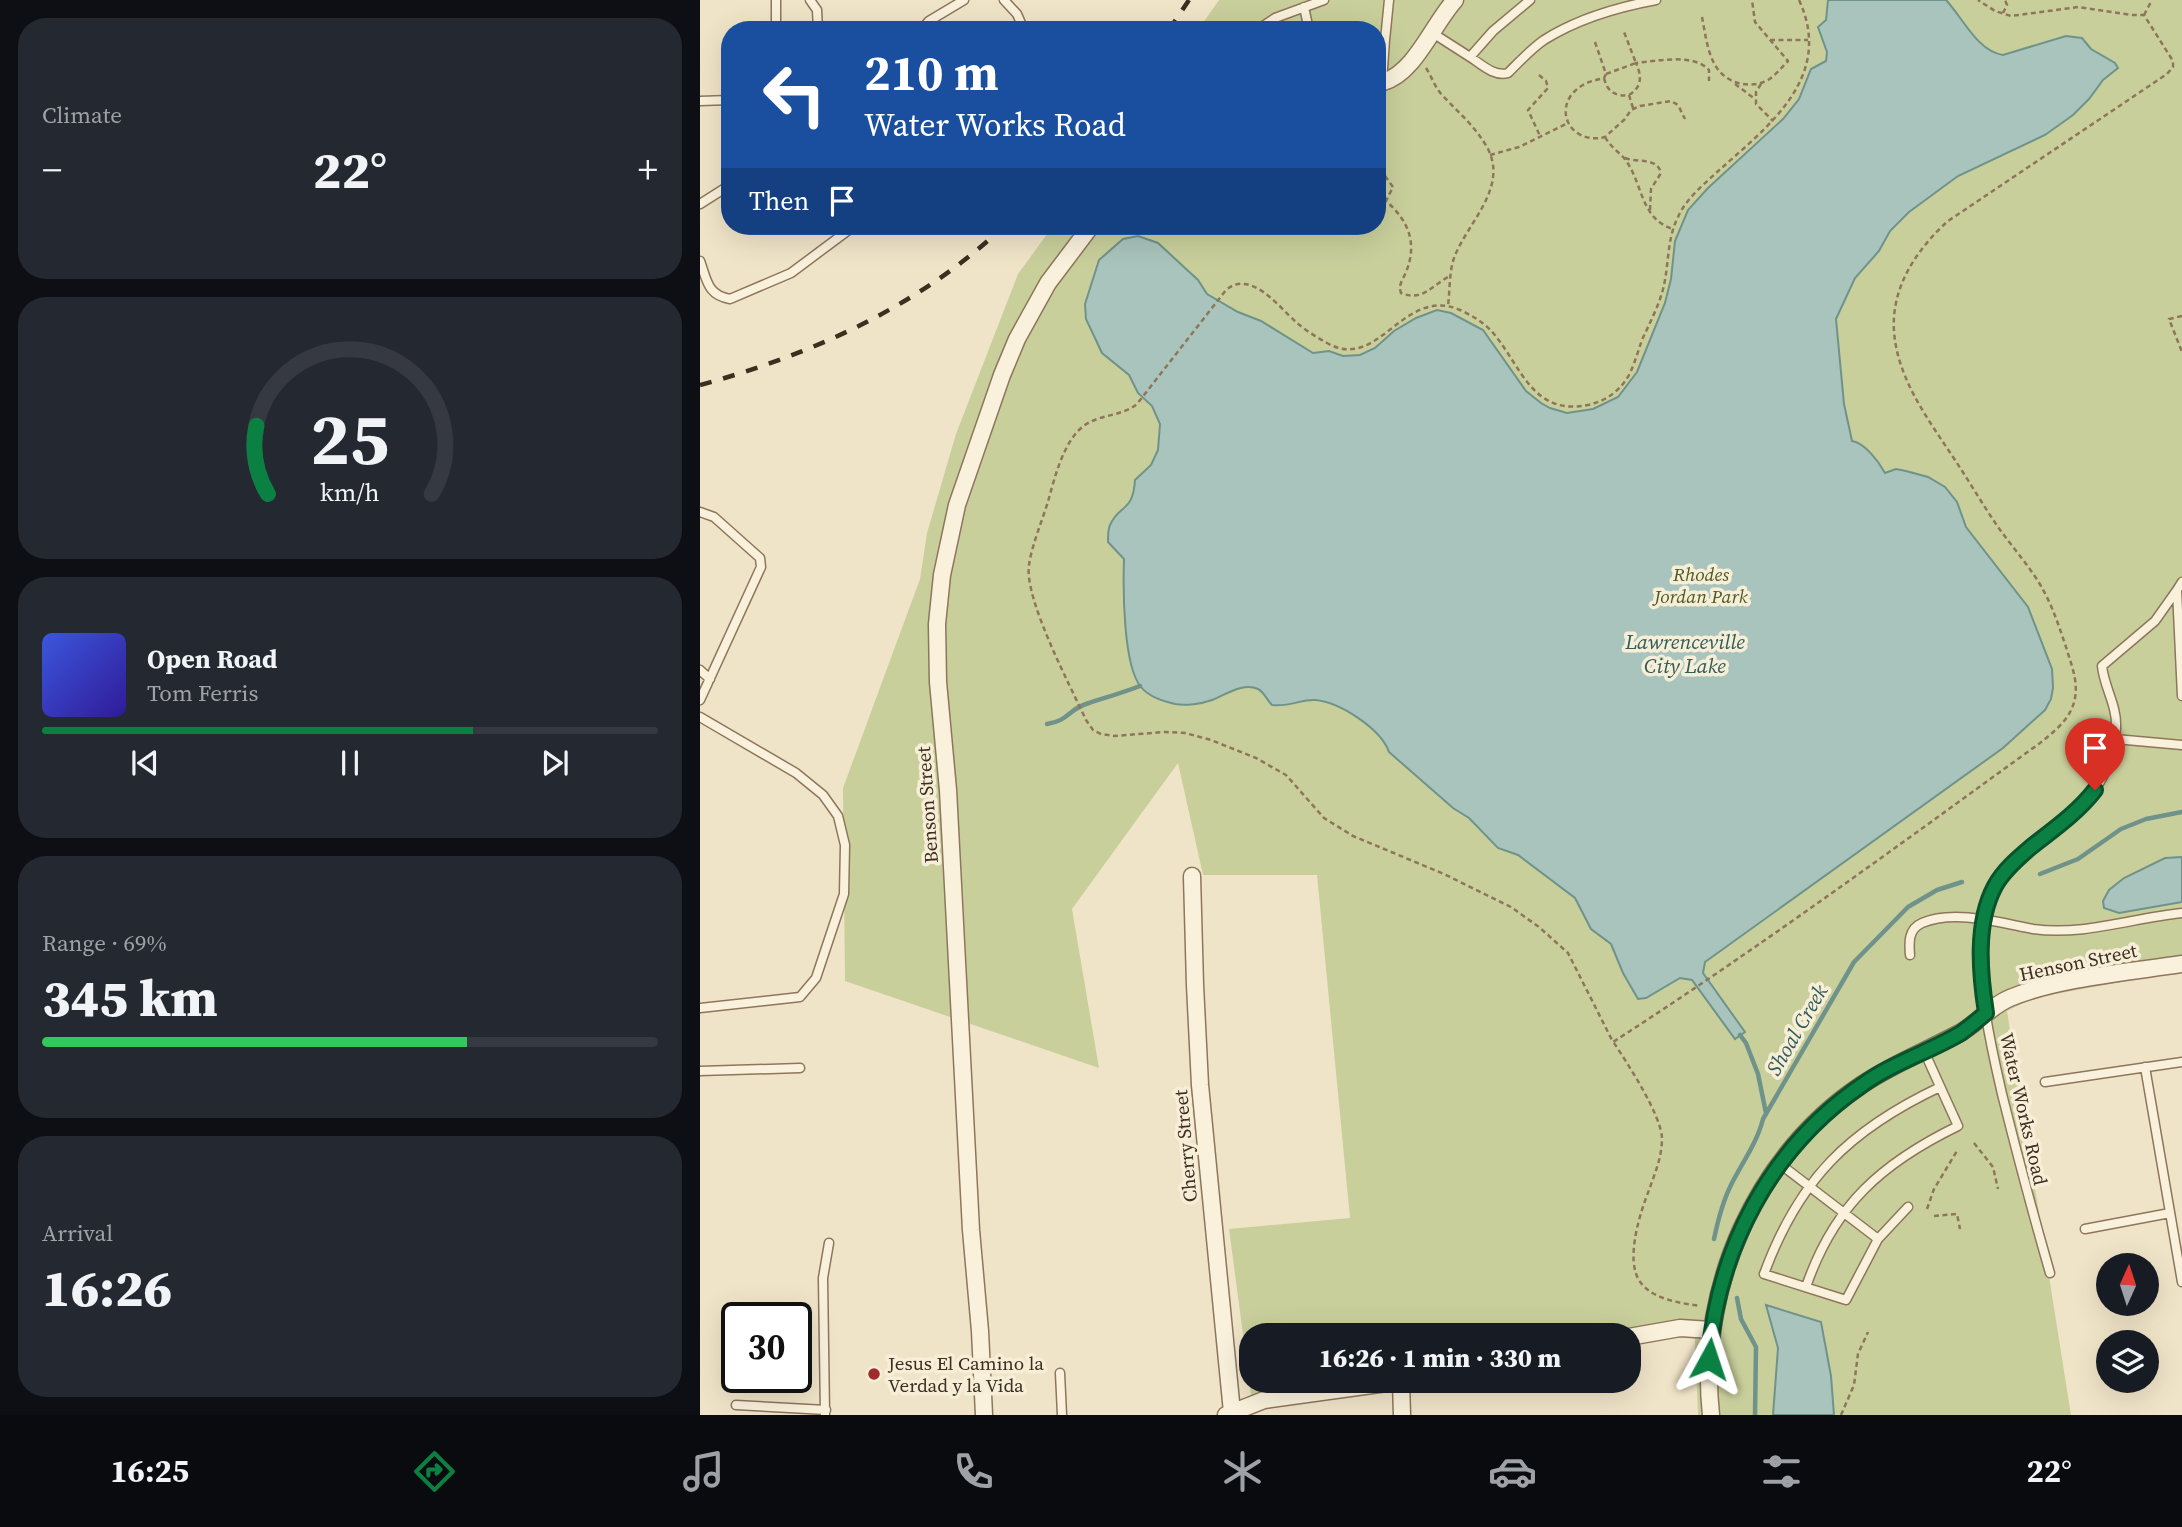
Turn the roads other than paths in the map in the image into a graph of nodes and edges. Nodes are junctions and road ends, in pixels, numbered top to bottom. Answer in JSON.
{"nodes":[{"id":1,"x":776,"y":0,"type":"edge"},
{"id":2,"x":810,"y":0,"type":"edge"},
{"id":3,"x":964,"y":0,"type":"edge"},
{"id":4,"x":1004,"y":0,"type":"edge"},
{"id":5,"x":1324,"y":0,"type":"edge"},
{"id":6,"x":1389,"y":0,"type":"edge"},
{"id":7,"x":1455,"y":0,"type":"edge"},
{"id":8,"x":1530,"y":0,"type":"edge"},
{"id":9,"x":1656,"y":0,"type":"edge"},
{"id":10,"x":1304,"y":7,"type":"junction"},
{"id":11,"x":776,"y":21,"type":"edge"},
{"id":12,"x":818,"y":21,"type":"edge"},
{"id":13,"x":929,"y":21,"type":"edge"},
{"id":14,"x":1020,"y":21,"type":"edge"},
{"id":15,"x":1270,"y":21,"type":"edge"},
{"id":16,"x":1307,"y":21,"type":"edge"},
{"id":17,"x":1385,"y":21,"type":"edge"},
{"id":18,"x":1431,"y":32,"type":"junction"},
{"id":19,"x":1470,"y":57,"type":"junction"},
{"id":20,"x":1386,"y":79,"type":"edge"},
{"id":21,"x":721,"y":100,"type":"edge"},
{"id":22,"x":700,"y":101,"type":"edge"},
{"id":23,"x":721,"y":191,"type":"edge"},
{"id":24,"x":700,"y":204,"type":"edge"},
{"id":25,"x":842,"y":235,"type":"edge"},
{"id":26,"x":1084,"y":235,"type":"edge"},
{"id":27,"x":700,"y":261,"type":"edge"},
{"id":28,"x":700,"y":512,"type":"edge"},
{"id":29,"x":2180,"y":586,"type":"edge"},
{"id":30,"x":700,"y":670,"type":"edge"},
{"id":31,"x":710,"y":678,"type":"junction"},
{"id":32,"x":2182,"y":696,"type":"edge"},
{"id":33,"x":700,"y":701,"type":"edge"},
{"id":34,"x":700,"y":717,"type":"edge"},
{"id":35,"x":2115,"y":739,"type":"junction"},
{"id":36,"x":2182,"y":744,"type":"edge"},
{"id":37,"x":1192,"y":876,"type":"dead end"},
{"id":38,"x":2182,"y":913,"type":"edge"},
{"id":39,"x":1983,"y":920,"type":"junction"},
{"id":40,"x":1910,"y":955,"type":"dead end"},
{"id":41,"x":2182,"y":964,"type":"edge"},
{"id":42,"x":700,"y":1008,"type":"edge"},
{"id":43,"x":1986,"y":1013,"type":"junction"},
{"id":44,"x":1924,"y":1051,"type":"junction"},
{"id":45,"x":2182,"y":1062,"type":"edge"},
{"id":46,"x":2145,"y":1067,"type":"junction"},
{"id":47,"x":800,"y":1068,"type":"dead end"},
{"id":48,"x":700,"y":1071,"type":"edge"},
{"id":49,"x":2045,"y":1082,"type":"dead end"},
{"id":50,"x":1940,"y":1087,"type":"junction"},
{"id":51,"x":1779,"y":1164,"type":"junction"},
{"id":52,"x":1808,"y":1187,"type":"junction"},
{"id":53,"x":1908,"y":1207,"type":"dead end"},
{"id":54,"x":1843,"y":1213,"type":"junction"},
{"id":55,"x":2170,"y":1213,"type":"junction"},
{"id":56,"x":2085,"y":1229,"type":"dead end"},
{"id":57,"x":1878,"y":1239,"type":"junction"},
{"id":58,"x":829,"y":1242,"type":"dead end"},
{"id":59,"x":2050,"y":1273,"type":"dead end"},
{"id":60,"x":2182,"y":1282,"type":"edge"},
{"id":61,"x":1806,"y":1287,"type":"junction"},
{"id":62,"x":1711,"y":1330,"type":"junction"},
{"id":63,"x":1641,"y":1335,"type":"edge"},
{"id":64,"x":1059,"y":1373,"type":"dead end"},
{"id":65,"x":1314,"y":1393,"type":"edge"},
{"id":66,"x":1401,"y":1393,"type":"edge"},
{"id":67,"x":736,"y":1405,"type":"dead end"},
{"id":68,"x":826,"y":1412,"type":"edge"},
{"id":69,"x":1229,"y":1413,"type":"edge"},
{"id":70,"x":984,"y":1415,"type":"edge"},
{"id":71,"x":1062,"y":1415,"type":"edge"},
{"id":72,"x":1402,"y":1415,"type":"edge"},
{"id":73,"x":1711,"y":1415,"type":"edge"}],
"edges":[{"from":1,"to":11,"type":"lane"},
{"from":2,"to":12,"type":"lane"},
{"from":3,"to":13,"type":"lane"},
{"from":4,"to":14,"type":"lane"},
{"from":5,"to":10,"type":"lane"},
{"from":6,"to":17,"type":"lane"},
{"from":7,"to":18,"type":"street"},
{"from":8,"to":19,"type":"lane"},
{"from":9,"to":19,"type":"lane"},
{"from":10,"to":15,"type":"lane"},
{"from":10,"to":16,"type":"lane"},
{"from":18,"to":19,"type":"lane"},
{"from":18,"to":20,"type":"street"},
{"from":21,"to":22,"type":"lane"},
{"from":23,"to":24,"type":"lane"},
{"from":25,"to":27,"type":"lane"},
{"from":26,"to":70,"type":"street","name":"Benson Street"},
{"from":28,"to":31,"type":"lane"},
{"from":29,"to":32,"type":"lane"},
{"from":29,"to":35,"type":"lane","name":"Water Works Road"},
{"from":30,"to":31,"type":"lane"},
{"from":31,"to":33,"type":"lane"},
{"from":34,"to":42,"type":"lane"},
{"from":35,"to":36,"type":"lane"},
{"from":35,"to":39,"type":"lane","name":"Water Works Road"},
{"from":37,"to":69,"type":"street","name":"Cherry Street"},
{"from":38,"to":39,"type":"lane"},
{"from":39,"to":40,"type":"lane"},
{"from":39,"to":43,"type":"lane","name":"Water Works Road"},
{"from":41,"to":43,"type":"street","name":"Henson Street"},
{"from":43,"to":44,"type":"street"},
{"from":43,"to":59,"type":"lane","name":"Water Works Road"},
{"from":44,"to":50,"type":"lane"},
{"from":44,"to":51,"type":"street"},
{"from":45,"to":46,"type":"lane"},
{"from":46,"to":49,"type":"lane"},
{"from":46,"to":55,"type":"lane"},
{"from":47,"to":48,"type":"lane"},
{"from":50,"to":52,"type":"lane"},
{"from":50,"to":54,"type":"lane"},
{"from":51,"to":52,"type":"lane"},
{"from":51,"to":62,"type":"street"},
{"from":52,"to":54,"type":"lane"},
{"from":52,"to":61,"type":"lane"},
{"from":53,"to":57,"type":"lane"},
{"from":54,"to":57,"type":"lane"},
{"from":54,"to":61,"type":"lane"},
{"from":55,"to":56,"type":"lane"},
{"from":55,"to":60,"type":"lane"},
{"from":57,"to":61,"type":"lane"},
{"from":58,"to":68,"type":"lane"},
{"from":62,"to":63,"type":"street"},
{"from":62,"to":73,"type":"street"},
{"from":64,"to":71,"type":"lane"},
{"from":65,"to":69,"type":"street"},
{"from":66,"to":72,"type":"street"},
{"from":67,"to":68,"type":"lane"}]}
